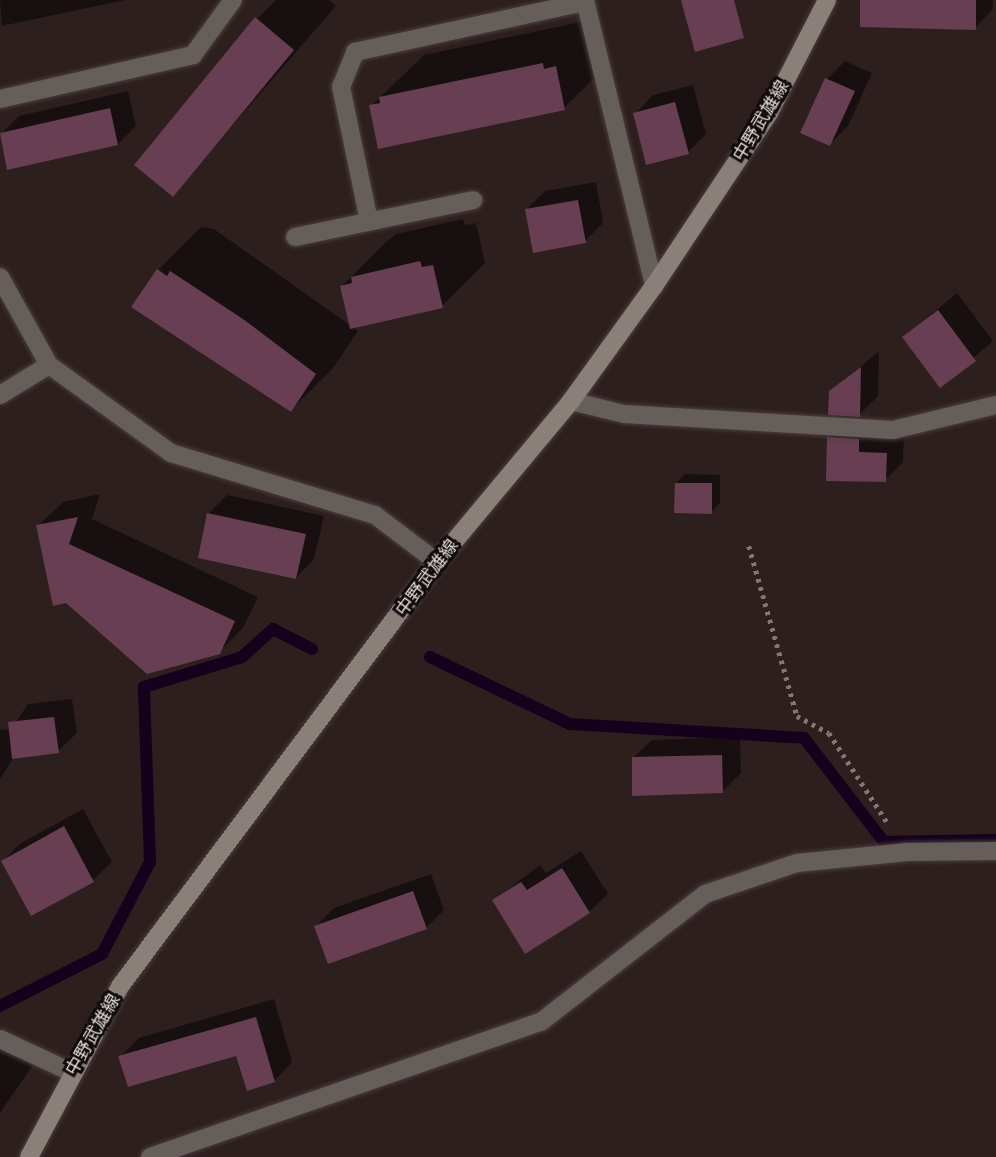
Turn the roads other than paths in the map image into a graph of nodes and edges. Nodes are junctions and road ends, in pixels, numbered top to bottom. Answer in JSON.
{"nodes":[{"id":1,"x":233,"y":0,"type":"edge"},
{"id":2,"x":827,"y":0,"type":"edge"},
{"id":3,"x":585,"y":1,"type":"edge"},
{"id":4,"x":0,"y":99,"type":"edge"},
{"id":5,"x":472,"y":200,"type":"dead end"},
{"id":6,"x":369,"y":221,"type":"junction"},
{"id":7,"x":295,"y":237,"type":"dead end"},
{"id":8,"x":0,"y":277,"type":"edge"},
{"id":9,"x":654,"y":286,"type":"junction"},
{"id":10,"x":49,"y":365,"type":"junction"},
{"id":11,"x":0,"y":395,"type":"edge"},
{"id":12,"x":571,"y":401,"type":"junction"},
{"id":13,"x":996,"y":405,"type":"edge"},
{"id":14,"x":437,"y":562,"type":"junction"},
{"id":15,"x":996,"y":851,"type":"edge"},
{"id":16,"x":0,"y":1039,"type":"edge"},
{"id":17,"x":71,"y":1072,"type":"junction"},
{"id":18,"x":29,"y":1157,"type":"edge"},
{"id":19,"x":150,"y":1157,"type":"edge"}],
"edges":[{"from":1,"to":4,"type":"street"},
{"from":2,"to":9,"type":"main road","name":"中野武雄線"},
{"from":3,"to":6,"type":"street"},
{"from":3,"to":9,"type":"street"},
{"from":5,"to":6,"type":"street"},
{"from":6,"to":7,"type":"street"},
{"from":8,"to":10,"type":"street"},
{"from":9,"to":12,"type":"main road","name":"中野武雄線"},
{"from":10,"to":11,"type":"street"},
{"from":10,"to":14,"type":"street"},
{"from":12,"to":13,"type":"street"},
{"from":12,"to":14,"type":"main road","name":"中野武雄線"},
{"from":14,"to":17,"type":"main road","name":"中野武雄線"},
{"from":15,"to":19,"type":"street"},
{"from":16,"to":17,"type":"street"},
{"from":17,"to":18,"type":"main road","name":"中野武雄線"}]}
